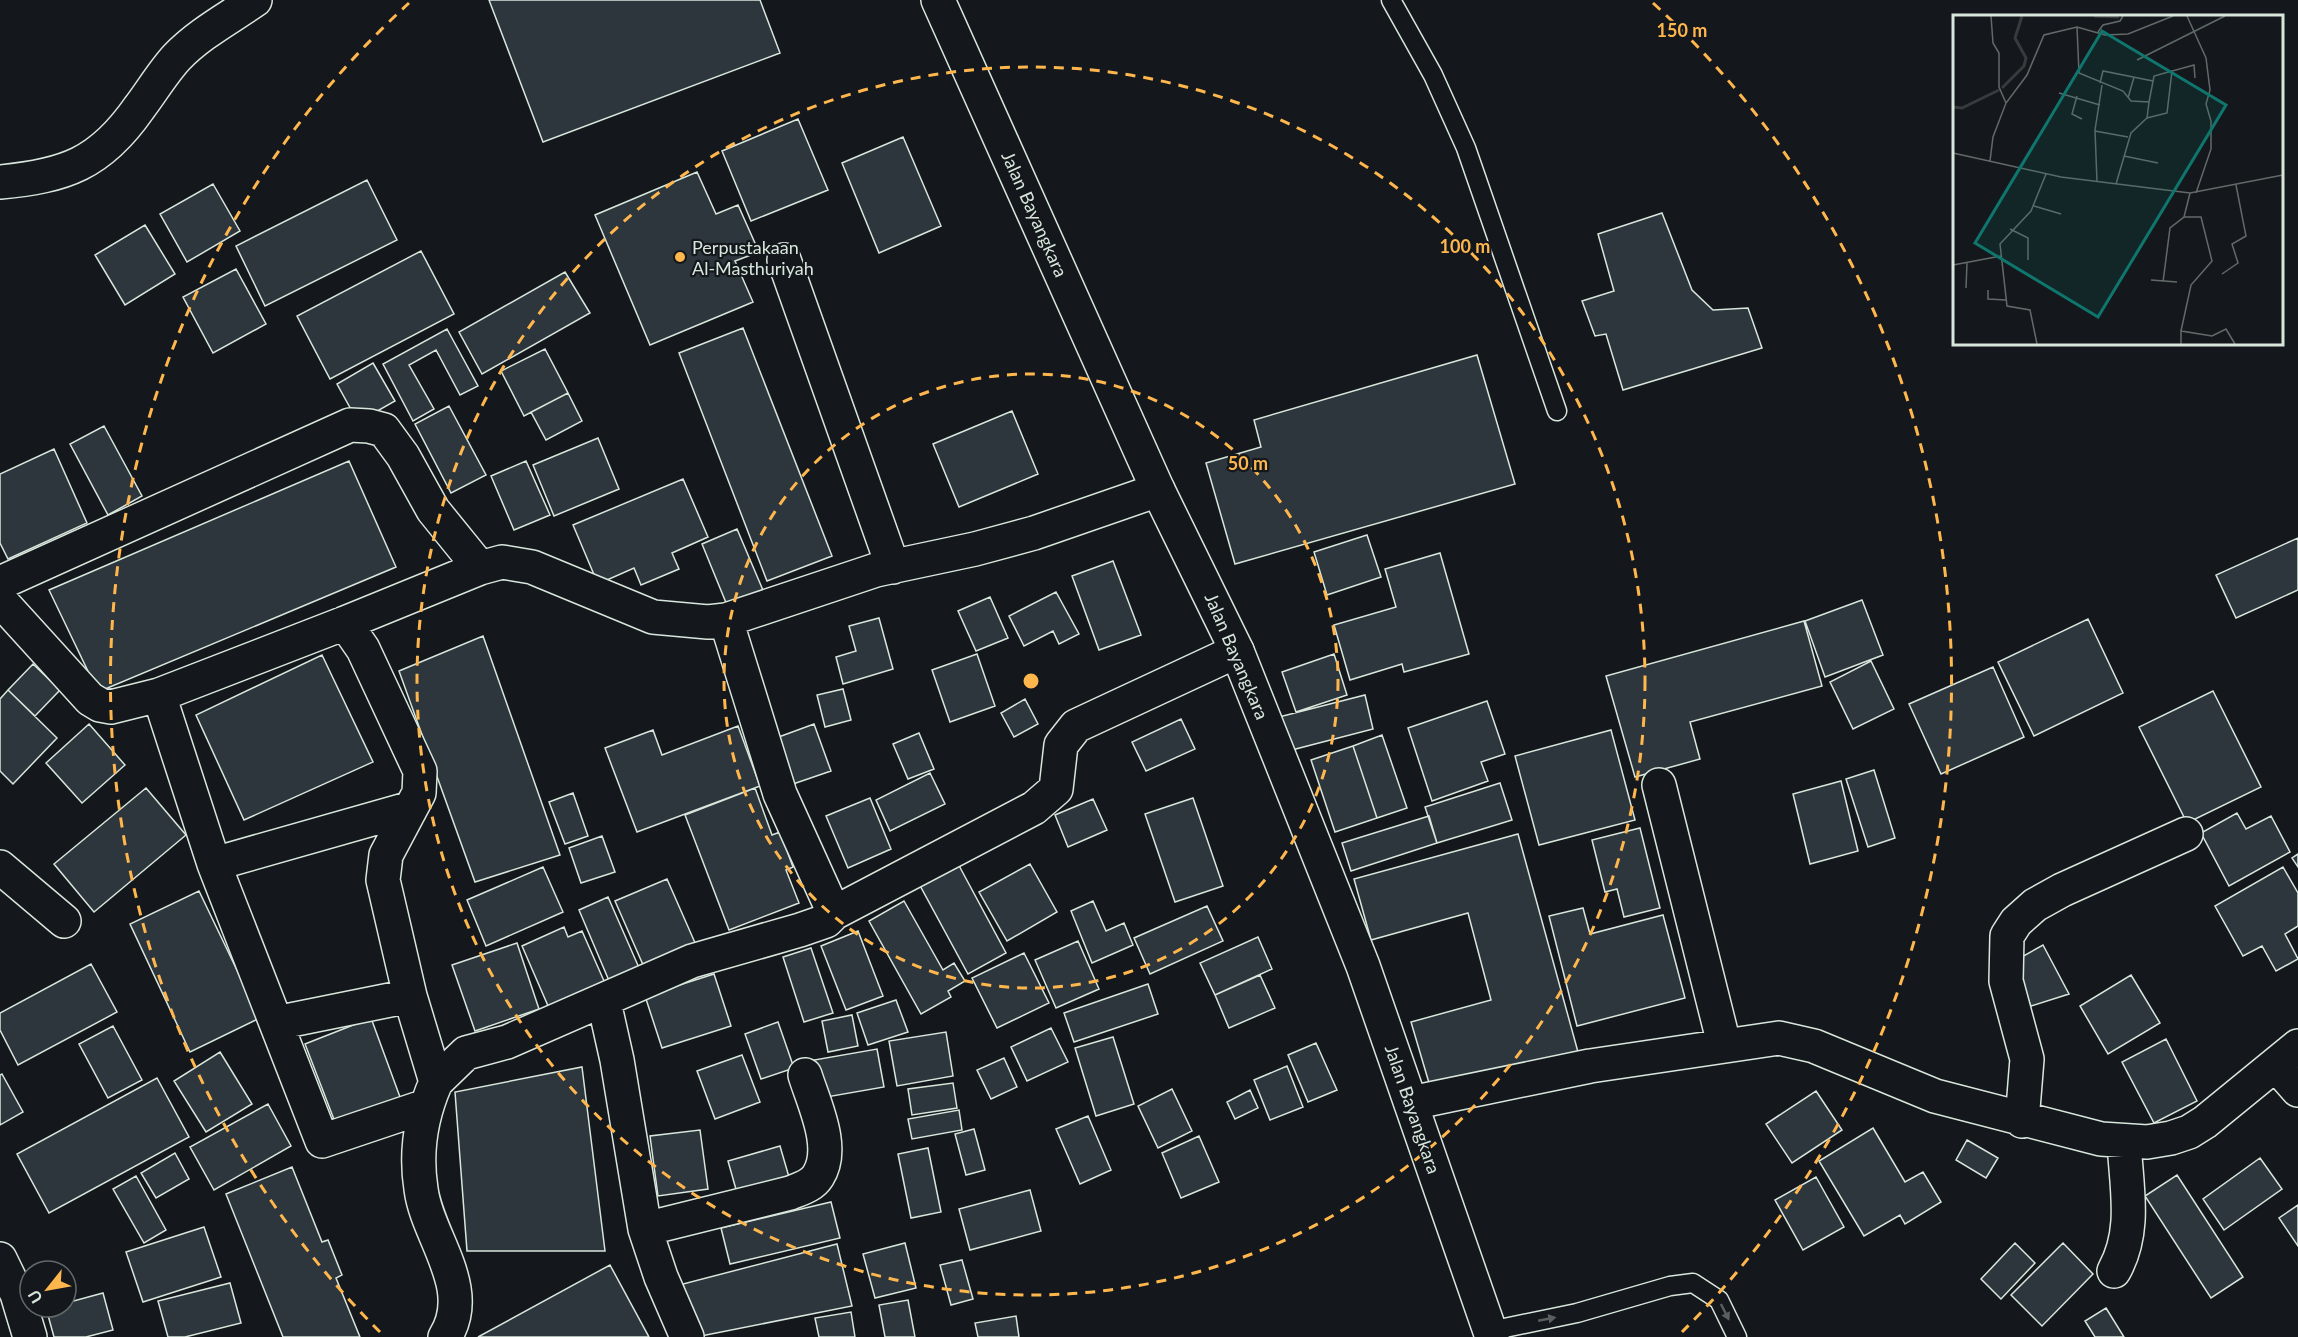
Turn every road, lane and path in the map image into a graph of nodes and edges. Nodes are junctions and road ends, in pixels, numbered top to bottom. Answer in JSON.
{"nodes":[{"id":1,"x":255,"y":0,"type":"edge"},
{"id":2,"x":938,"y":0,"type":"edge"},
{"id":3,"x":1391,"y":0,"type":"edge"},
{"id":4,"x":0,"y":182,"type":"edge"},
{"id":5,"x":784,"y":260,"type":"dead end"},
{"id":6,"x":1557,"y":411,"type":"dead end"},
{"id":7,"x":1158,"y":490,"type":"junction"},
{"id":8,"x":892,"y":567,"type":"junction"},
{"id":9,"x":480,"y":568,"type":"junction"},
{"id":10,"x":0,"y":583,"type":"edge"},
{"id":11,"x":0,"y":600,"type":"edge"},
{"id":12,"x":726,"y":620,"type":"junction"},
{"id":13,"x":345,"y":623,"type":"junction"},
{"id":14,"x":1237,"y":651,"type":"junction"},
{"id":15,"x":159,"y":695,"type":"junction"},
{"id":16,"x":1659,"y":785,"type":"dead end"},
{"id":17,"x":411,"y":808,"type":"junction"},
{"id":18,"x":2186,"y":834,"type":"dead end"},
{"id":19,"x":214,"y":864,"type":"junction"},
{"id":20,"x":0,"y":867,"type":"edge"},
{"id":21,"x":834,"y":913,"type":"junction"},
{"id":22,"x":64,"y":921,"type":"dead end"},
{"id":23,"x":410,"y":996,"type":"junction"},
{"id":24,"x":604,"y":1002,"type":"junction"},
{"id":25,"x":276,"y":1023,"type":"junction"},
{"id":26,"x":1724,"y":1044,"type":"junction"},
{"id":27,"x":2287,"y":1055,"type":"edge"},
{"id":28,"x":805,"y":1075,"type":"dead end"},
{"id":29,"x":2298,"y":1090,"type":"edge"},
{"id":30,"x":431,"y":1094,"type":"junction"},
{"id":31,"x":1412,"y":1102,"type":"junction"},
{"id":32,"x":2022,"y":1121,"type":"junction"},
{"id":33,"x":2124,"y":1141,"type":"junction"},
{"id":34,"x":645,"y":1229,"type":"junction"},
{"id":35,"x":0,"y":1259,"type":"edge"},
{"id":36,"x":2114,"y":1271,"type":"dead end"},
{"id":37,"x":1491,"y":1334,"type":"edge"},
{"id":38,"x":30,"y":1337,"type":"edge"},
{"id":39,"x":445,"y":1337,"type":"edge"},
{"id":40,"x":687,"y":1337,"type":"edge"},
{"id":41,"x":1737,"y":1337,"type":"edge"}],
"edges":[{"from":1,"to":4,"type":"main road"},
{"from":2,"to":7,"type":"main road","name":"Jalan Bayangkara"},
{"from":3,"to":6,"type":"lane"},
{"from":5,"to":8,"type":"main road"},
{"from":7,"to":8,"type":"main road"},
{"from":7,"to":14,"type":"main road","name":"Jalan Bayangkara"},
{"from":8,"to":12,"type":"main road"},
{"from":9,"to":10,"type":"main road"},
{"from":9,"to":12,"type":"main road"},
{"from":9,"to":13,"type":"main road"},
{"from":11,"to":15,"type":"main road"},
{"from":12,"to":21,"type":"main road"},
{"from":13,"to":15,"type":"main road"},
{"from":13,"to":17,"type":"main road"},
{"from":14,"to":21,"type":"main road"},
{"from":14,"to":31,"type":"main road","name":"Jalan Bayangkara"},
{"from":15,"to":19,"type":"main road"},
{"from":16,"to":26,"type":"main road"},
{"from":17,"to":19,"type":"main road"},
{"from":17,"to":23,"type":"main road"},
{"from":18,"to":32,"type":"main road"},
{"from":19,"to":25,"type":"main road"},
{"from":20,"to":22,"type":"main road"},
{"from":21,"to":24,"type":"main road"},
{"from":23,"to":25,"type":"main road"},
{"from":23,"to":30,"type":"main road"},
{"from":24,"to":30,"type":"main road"},
{"from":24,"to":34,"type":"main road"},
{"from":25,"to":30,"type":"main road"},
{"from":26,"to":31,"type":"main road"},
{"from":26,"to":32,"type":"main road"},
{"from":27,"to":29,"type":"main road"},
{"from":27,"to":33,"type":"main road"},
{"from":28,"to":34,"type":"main road"},
{"from":30,"to":39,"type":"main road"},
{"from":31,"to":37,"type":"main road","name":"Jalan Bayangkara"},
{"from":32,"to":33,"type":"main road"},
{"from":33,"to":36,"type":"main road"},
{"from":34,"to":40,"type":"main road"},
{"from":35,"to":38,"type":"main road"},
{"from":37,"to":41,"type":"lane","one_way":true}]}
